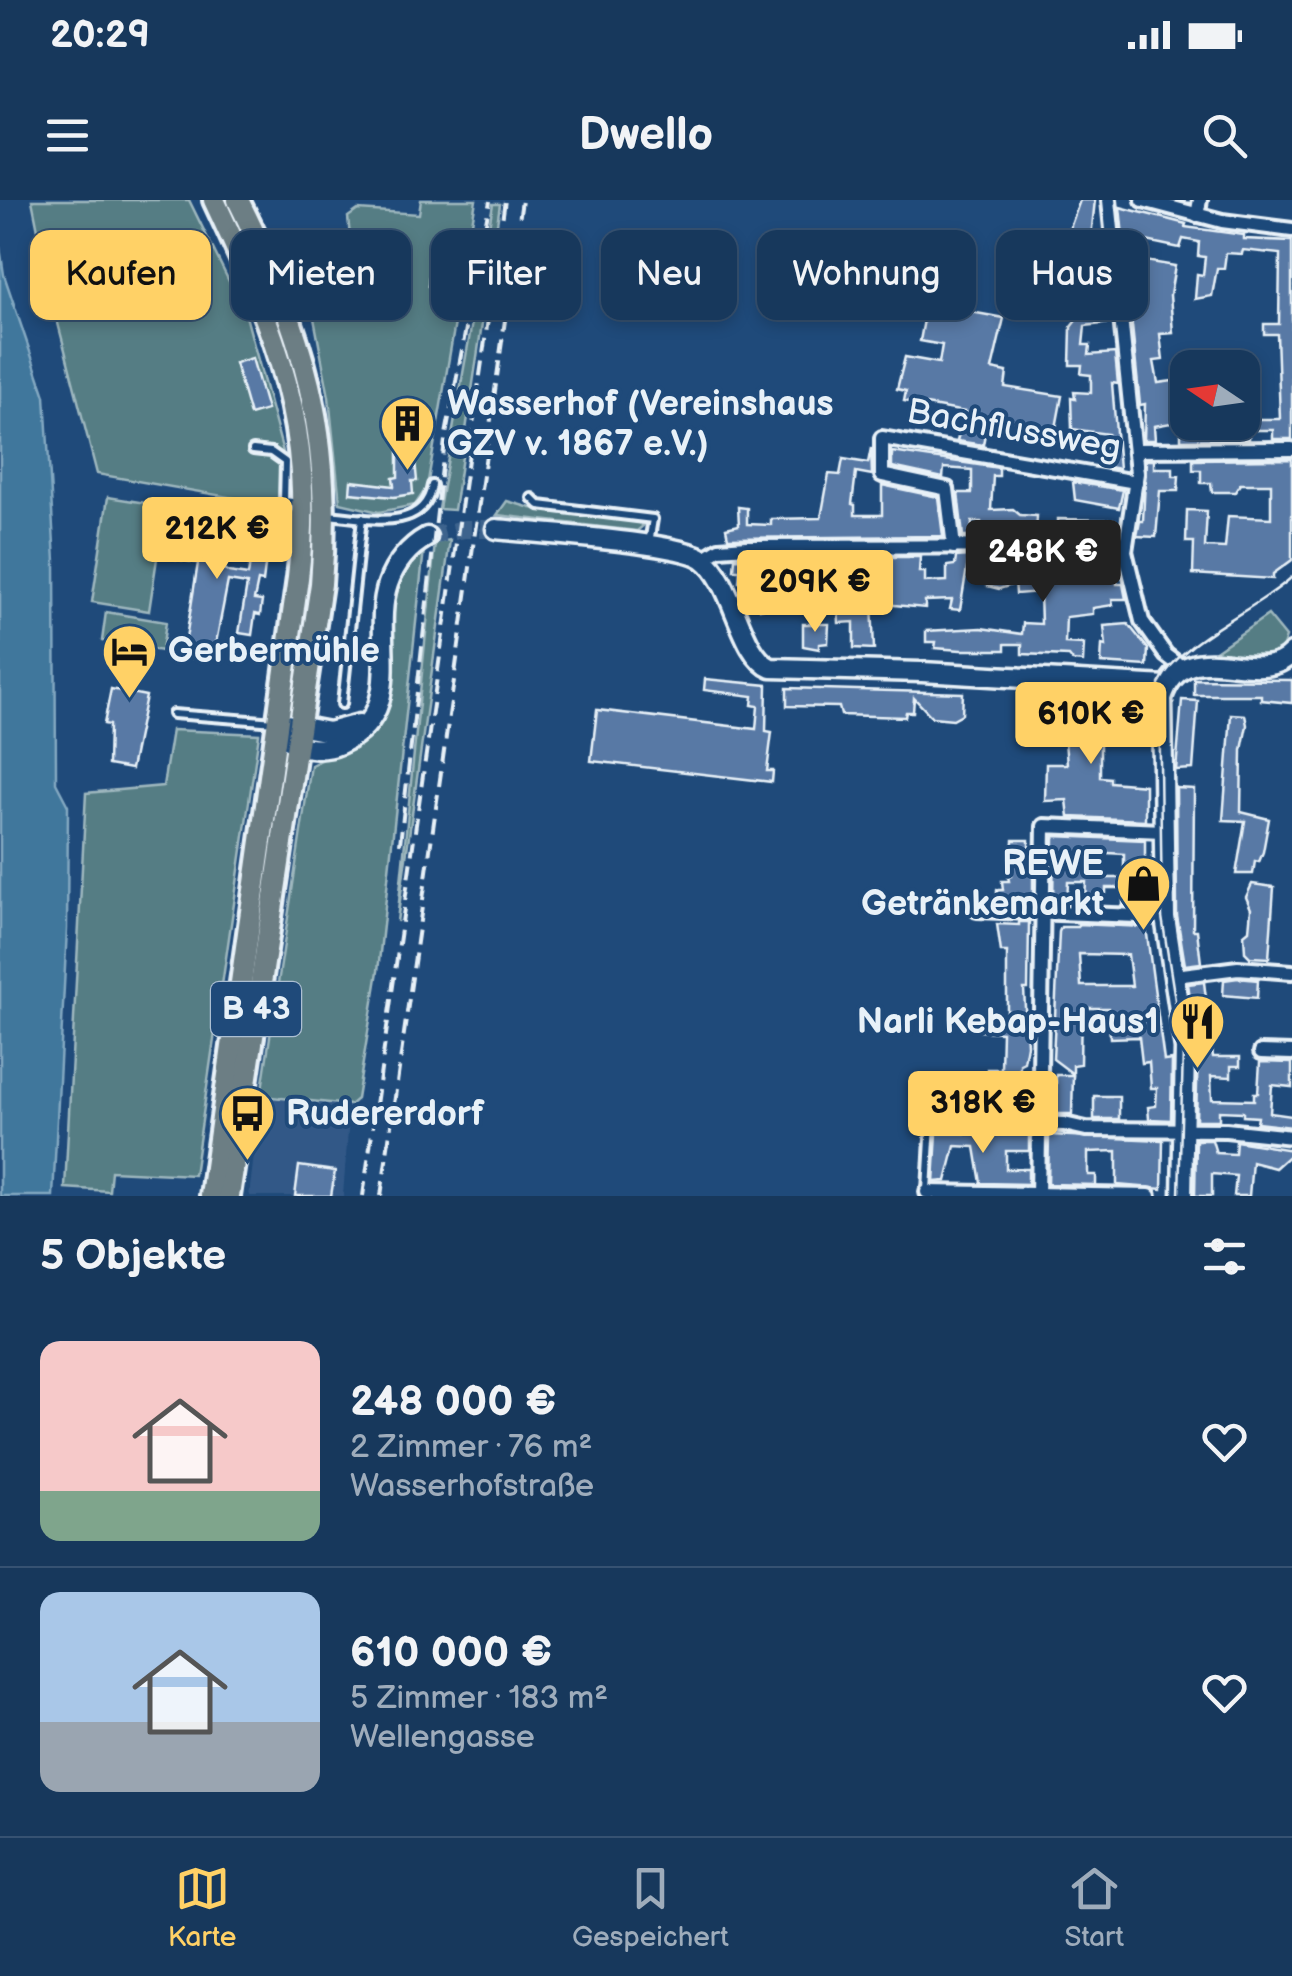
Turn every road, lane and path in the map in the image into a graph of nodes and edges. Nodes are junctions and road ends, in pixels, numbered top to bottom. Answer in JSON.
{"nodes":[{"id":1,"x":214,"y":200,"type":"edge"},
{"id":2,"x":238,"y":200,"type":"edge"},
{"id":3,"x":1108,"y":200,"type":"edge"},
{"id":4,"x":1143,"y":200,"type":"edge"},
{"id":5,"x":1200,"y":200,"type":"edge"},
{"id":6,"x":1197,"y":215,"type":"junction"},
{"id":7,"x":1292,"y":230,"type":"edge"},
{"id":8,"x":1292,"y":449,"type":"edge"},
{"id":9,"x":253,"y":450,"type":"dead end"},
{"id":10,"x":1135,"y":450,"type":"junction"},
{"id":11,"x":1136,"y":482,"type":"junction"},
{"id":12,"x":432,"y":485,"type":"dead end"},
{"id":13,"x":532,"y":498,"type":"dead end"},
{"id":14,"x":303,"y":503,"type":"junction"},
{"id":15,"x":326,"y":514,"type":"junction"},
{"id":16,"x":362,"y":518,"type":"junction"},
{"id":17,"x":496,"y":529,"type":"tunnel mouth"},
{"id":18,"x":427,"y":537,"type":"tunnel mouth"},
{"id":19,"x":649,"y":546,"type":"junction"},
{"id":20,"x":1125,"y":546,"type":"junction"},
{"id":21,"x":954,"y":548,"type":"junction"},
{"id":22,"x":703,"y":559,"type":"junction"},
{"id":23,"x":1291,"y":657,"type":"edge"},
{"id":24,"x":1183,"y":668,"type":"junction"},
{"id":25,"x":1166,"y":686,"type":"junction"},
{"id":26,"x":342,"y":704,"type":"dead end"},
{"id":27,"x":1117,"y":710,"type":"dead end"},
{"id":28,"x":173,"y":714,"type":"dead end"},
{"id":29,"x":1162,"y":720,"type":"junction"},
{"id":30,"x":290,"y":731,"type":"junction"},
{"id":31,"x":1164,"y":831,"type":"junction"},
{"id":32,"x":977,"y":910,"type":"dead end"},
{"id":33,"x":1041,"y":914,"type":"junction"},
{"id":34,"x":1165,"y":917,"type":"junction"},
{"id":35,"x":1292,"y":972,"type":"edge"},
{"id":36,"x":1175,"y":976,"type":"junction"},
{"id":37,"x":1261,"y":1052,"type":"dead end"},
{"id":38,"x":1292,"y":1053,"type":"edge"},
{"id":39,"x":930,"y":1121,"type":"joint"},
{"id":40,"x":1039,"y":1124,"type":"junction"},
{"id":41,"x":1185,"y":1129,"type":"junction"},
{"id":42,"x":1292,"y":1138,"type":"edge"},
{"id":43,"x":926,"y":1194,"type":"edge"},
{"id":44,"x":1038,"y":1194,"type":"edge"},
{"id":45,"x":211,"y":1196,"type":"edge"},
{"id":46,"x":229,"y":1196,"type":"edge"},
{"id":47,"x":1149,"y":1196,"type":"edge"},
{"id":48,"x":1182,"y":1196,"type":"edge"}],
"edges":[{"from":1,"to":14,"type":"main road","number":"B 43"},
{"from":2,"to":15,"type":"main road","number":"B 43"},
{"from":3,"to":10,"type":"street"},
{"from":4,"to":6,"type":"street"},
{"from":5,"to":6,"type":"street"},
{"from":6,"to":7,"type":"street"},
{"from":8,"to":10,"type":"street"},
{"from":9,"to":14,"type":"lane"},
{"from":10,"to":11,"type":"street"},
{"from":11,"to":20,"type":"street"},
{"from":11,"to":21,"type":"street","name":"Bachflussweg"},
{"from":12,"to":16,"type":"lane"},
{"from":13,"to":19,"type":"lane"},
{"from":14,"to":30,"type":"main road","number":"B 43"},
{"from":15,"to":16,"type":"lane"},
{"from":15,"to":30,"type":"main road","number":"B 43"},
{"from":16,"to":26,"type":"lane"},
{"from":17,"to":19,"type":"street"},
{"from":18,"to":30,"type":"street"},
{"from":19,"to":22,"type":"street"},
{"from":20,"to":21,"type":"street"},
{"from":20,"to":24,"type":"street"},
{"from":21,"to":22,"type":"street"},
{"from":22,"to":25,"type":"street"},
{"from":23,"to":24,"type":"street"},
{"from":24,"to":25,"type":"street"},
{"from":25,"to":29,"type":"street"},
{"from":27,"to":29,"type":"lane"},
{"from":28,"to":30,"type":"lane"},
{"from":29,"to":31,"type":"street"},
{"from":30,"to":45,"type":"main road","number":"B 43"},
{"from":30,"to":46,"type":"main road","number":"B 43"},
{"from":31,"to":33,"type":"street"},
{"from":31,"to":34,"type":"street"},
{"from":32,"to":33,"type":"street"},
{"from":33,"to":34,"type":"street"},
{"from":33,"to":40,"type":"street"},
{"from":34,"to":36,"type":"street"},
{"from":35,"to":36,"type":"street"},
{"from":36,"to":41,"type":"street"},
{"from":37,"to":38,"type":"street"},
{"from":39,"to":40,"type":"street"},
{"from":39,"to":43,"type":"lane"},
{"from":40,"to":41,"type":"street"},
{"from":40,"to":44,"type":"street"},
{"from":41,"to":42,"type":"street"},
{"from":41,"to":48,"type":"street"},
{"from":43,"to":44,"type":"street"},
{"from":44,"to":47,"type":"street"}]}
